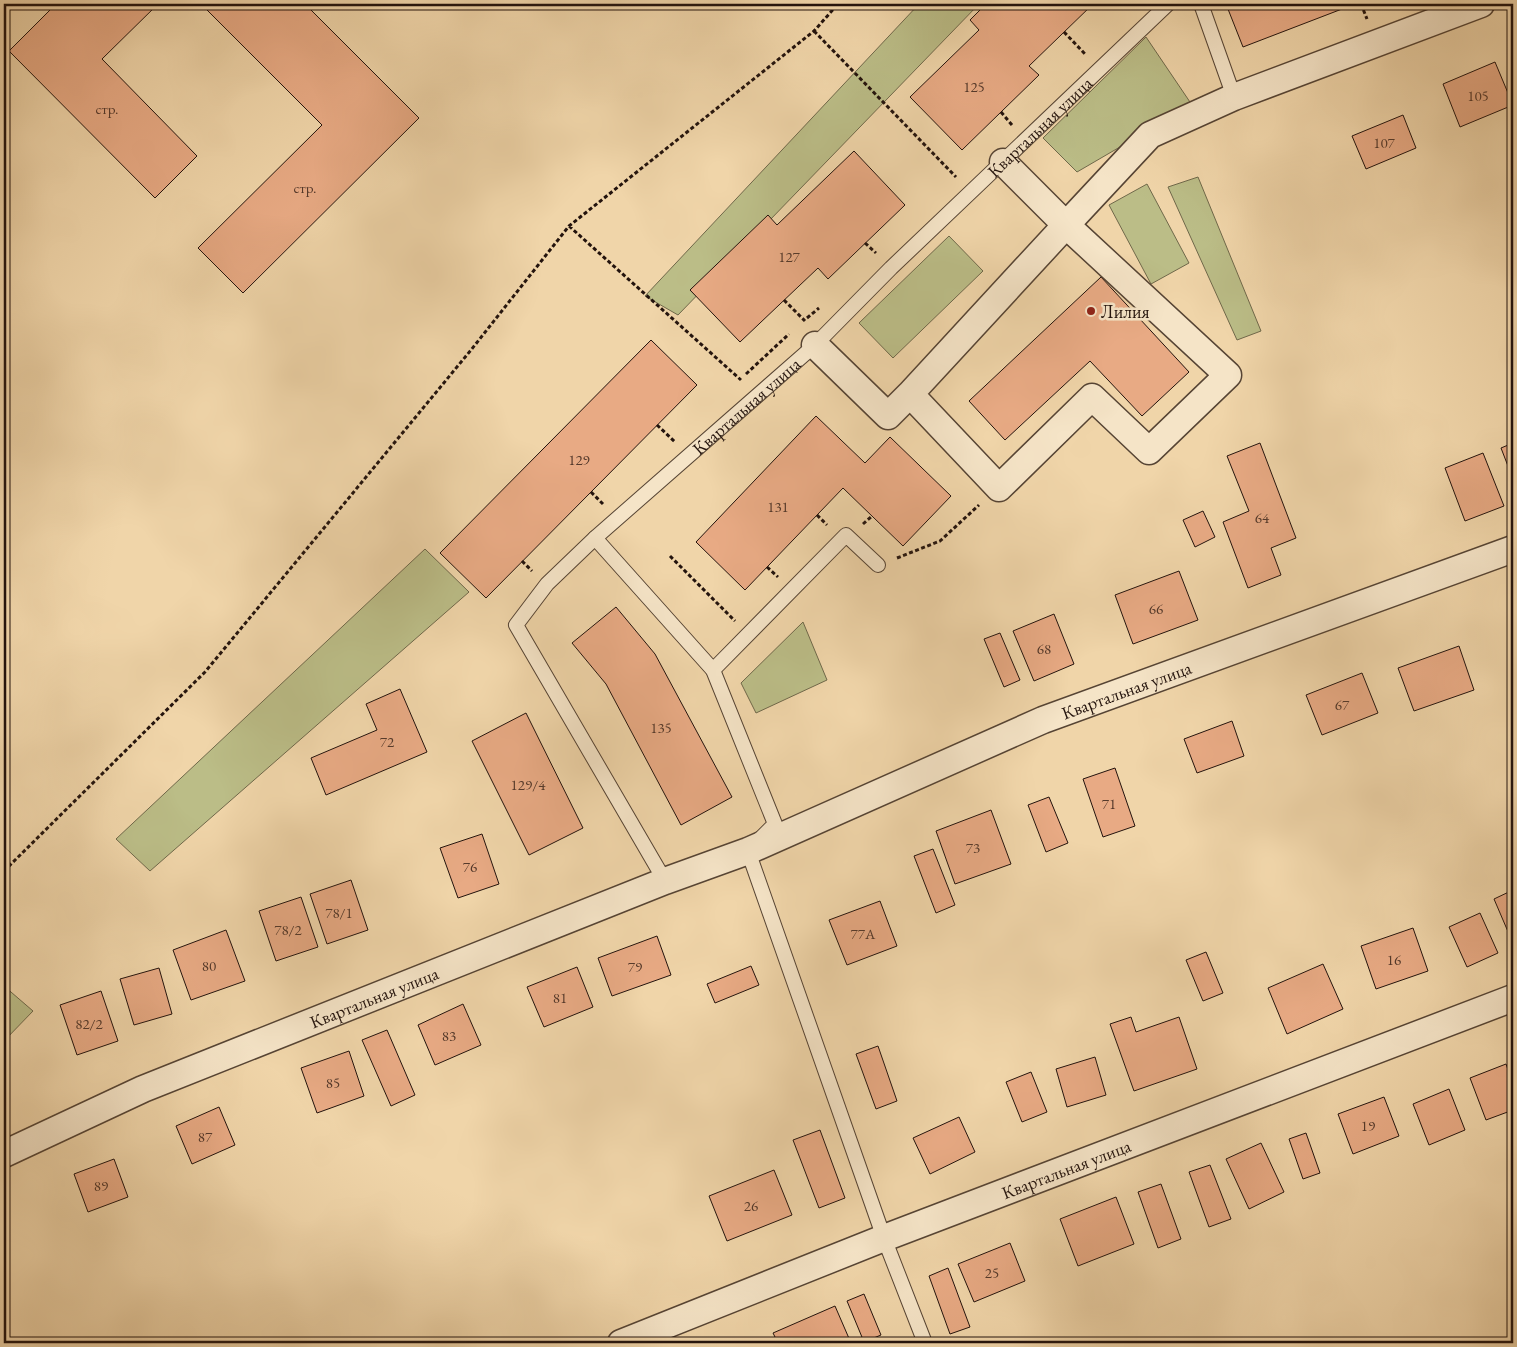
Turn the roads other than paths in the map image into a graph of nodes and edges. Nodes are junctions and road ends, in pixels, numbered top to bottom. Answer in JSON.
{"nodes":[{"id":1,"x":1168,"y":4,"type":"edge"},
{"id":2,"x":1201,"y":4,"type":"edge"},
{"id":3,"x":1481,"y":4,"type":"edge"},
{"id":4,"x":1430,"y":13,"type":"edge"},
{"id":5,"x":1234,"y":98,"type":"junction"},
{"id":6,"x":1003,"y":162,"type":"junction"},
{"id":7,"x":1066,"y":225,"type":"junction"},
{"id":8,"x":816,"y":345,"type":"junction"},
{"id":9,"x":910,"y":394,"type":"junction"},
{"id":10,"x":594,"y":538,"type":"junction"},
{"id":11,"x":1513,"y":549,"type":"edge"},
{"id":12,"x":878,"y":565,"type":"road end"},
{"id":13,"x":713,"y":670,"type":"junction"},
{"id":14,"x":748,"y":851,"type":"junction"},
{"id":15,"x":665,"y":880,"type":"junction"},
{"id":16,"x":1513,"y":998,"type":"edge"},
{"id":17,"x":4,"y":1154,"type":"edge"},
{"id":18,"x":884,"y":1238,"type":"junction"},
{"id":19,"x":620,"y":1343,"type":"edge"},
{"id":20,"x":925,"y":1343,"type":"edge"}],
"edges":[{"from":1,"to":6,"type":"lane","name":"Квартальная улица"},
{"from":2,"to":5,"type":"lane"},
{"from":3,"to":4,"type":"street"},
{"from":4,"to":5,"type":"street"},
{"from":5,"to":7,"type":"street"},
{"from":6,"to":7,"type":"street"},
{"from":6,"to":8,"type":"lane","name":"Квартальная улица"},
{"from":7,"to":9,"type":"street"},
{"from":7,"to":9,"type":"street"},
{"from":8,"to":9,"type":"street"},
{"from":8,"to":10,"type":"lane","name":"Квартальная улица"},
{"from":10,"to":13,"type":"lane","name":"Квартальная улица"},
{"from":10,"to":15,"type":"lane"},
{"from":11,"to":14,"type":"street","name":"Квартальная улица"},
{"from":12,"to":13,"type":"lane"},
{"from":13,"to":14,"type":"lane","name":"Квартальная улица"},
{"from":14,"to":15,"type":"street","name":"Квартальная улица"},
{"from":14,"to":18,"type":"lane"},
{"from":15,"to":17,"type":"street","name":"Квартальная улица"},
{"from":16,"to":18,"type":"street","name":"Квартальная улица"},
{"from":18,"to":19,"type":"street","name":"Квартальная улица"},
{"from":18,"to":20,"type":"lane"}]}
